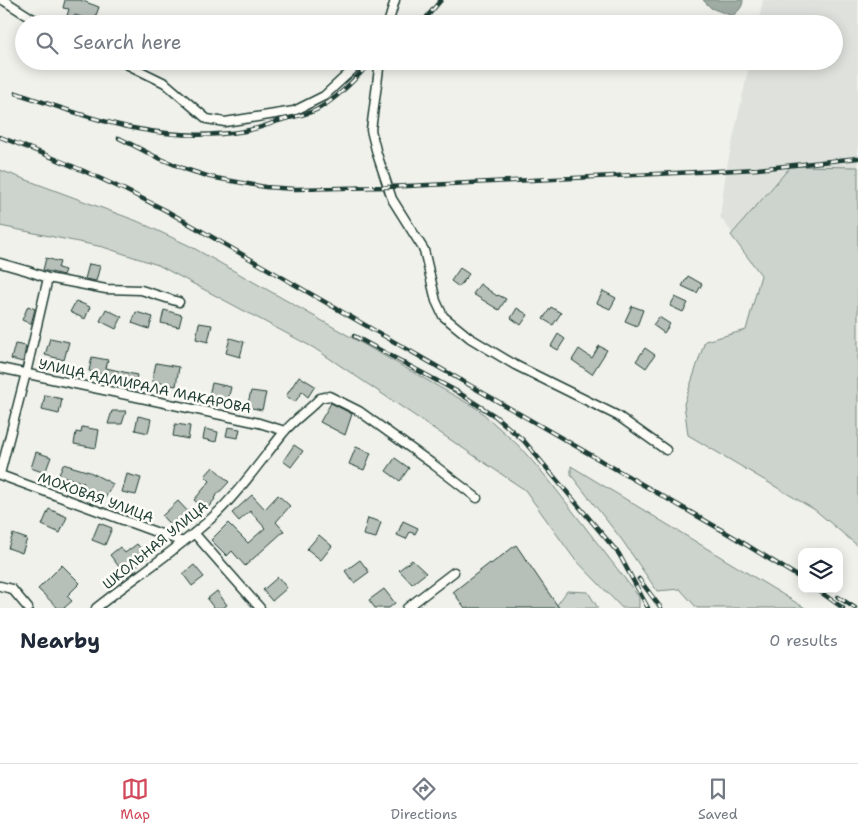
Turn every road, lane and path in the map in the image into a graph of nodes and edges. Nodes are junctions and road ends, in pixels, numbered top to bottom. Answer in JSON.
{"nodes":[{"id":1,"x":3,"y":0,"type":"edge"},
{"id":2,"x":395,"y":0,"type":"edge"},
{"id":3,"x":27,"y":15,"type":"edge"},
{"id":4,"x":391,"y":15,"type":"edge"},
{"id":5,"x":138,"y":70,"type":"edge"},
{"id":6,"x":352,"y":70,"type":"edge"},
{"id":7,"x":379,"y":70,"type":"edge"},
{"id":8,"x":0,"y":263,"type":"edge"},
{"id":9,"x":48,"y":278,"type":"junction"},
{"id":10,"x":179,"y":302,"type":"dead end"},
{"id":11,"x":0,"y":368,"type":"edge"},
{"id":12,"x":26,"y":373,"type":"junction"},
{"id":13,"x":285,"y":430,"type":"junction"},
{"id":14,"x":666,"y":450,"type":"dead end"},
{"id":15,"x":0,"y":475,"type":"edge"},
{"id":16,"x":477,"y":498,"type":"dead end"},
{"id":17,"x":194,"y":533,"type":"junction"},
{"id":18,"x":183,"y":542,"type":"junction"},
{"id":19,"x":454,"y":572,"type":"dead end"},
{"id":20,"x":0,"y":586,"type":"edge"},
{"id":21,"x":28,"y":608,"type":"edge"},
{"id":22,"x":96,"y":608,"type":"edge"},
{"id":23,"x":260,"y":608,"type":"edge"},
{"id":24,"x":407,"y":608,"type":"edge"}],
"edges":[{"from":1,"to":3,"type":"street"},
{"from":2,"to":4,"type":"street"},
{"from":5,"to":6,"type":"street"},
{"from":7,"to":14,"type":"street"},
{"from":8,"to":9,"type":"street"},
{"from":9,"to":10,"type":"street"},
{"from":9,"to":12,"type":"street"},
{"from":11,"to":12,"type":"street","name":"УЛИЦА АДМИРАЛА МАКАРОВА"},
{"from":12,"to":13,"type":"street","name":"УЛИЦА АДМИРАЛА МАКАРОВА"},
{"from":12,"to":15,"type":"street"},
{"from":13,"to":16,"type":"street","name":"ШКОЛЬНАЯ УЛИЦА"},
{"from":13,"to":17,"type":"street","name":"ШКОЛЬНАЯ УЛИЦА"},
{"from":15,"to":18,"type":"street","name":"МОХОВАЯ УЛИЦА"},
{"from":17,"to":18,"type":"street","name":"ШКОЛЬНАЯ УЛИЦА"},
{"from":17,"to":23,"type":"street"},
{"from":18,"to":22,"type":"street","name":"ШКОЛЬНАЯ УЛИЦА"},
{"from":19,"to":24,"type":"street"},
{"from":20,"to":21,"type":"street"}]}
